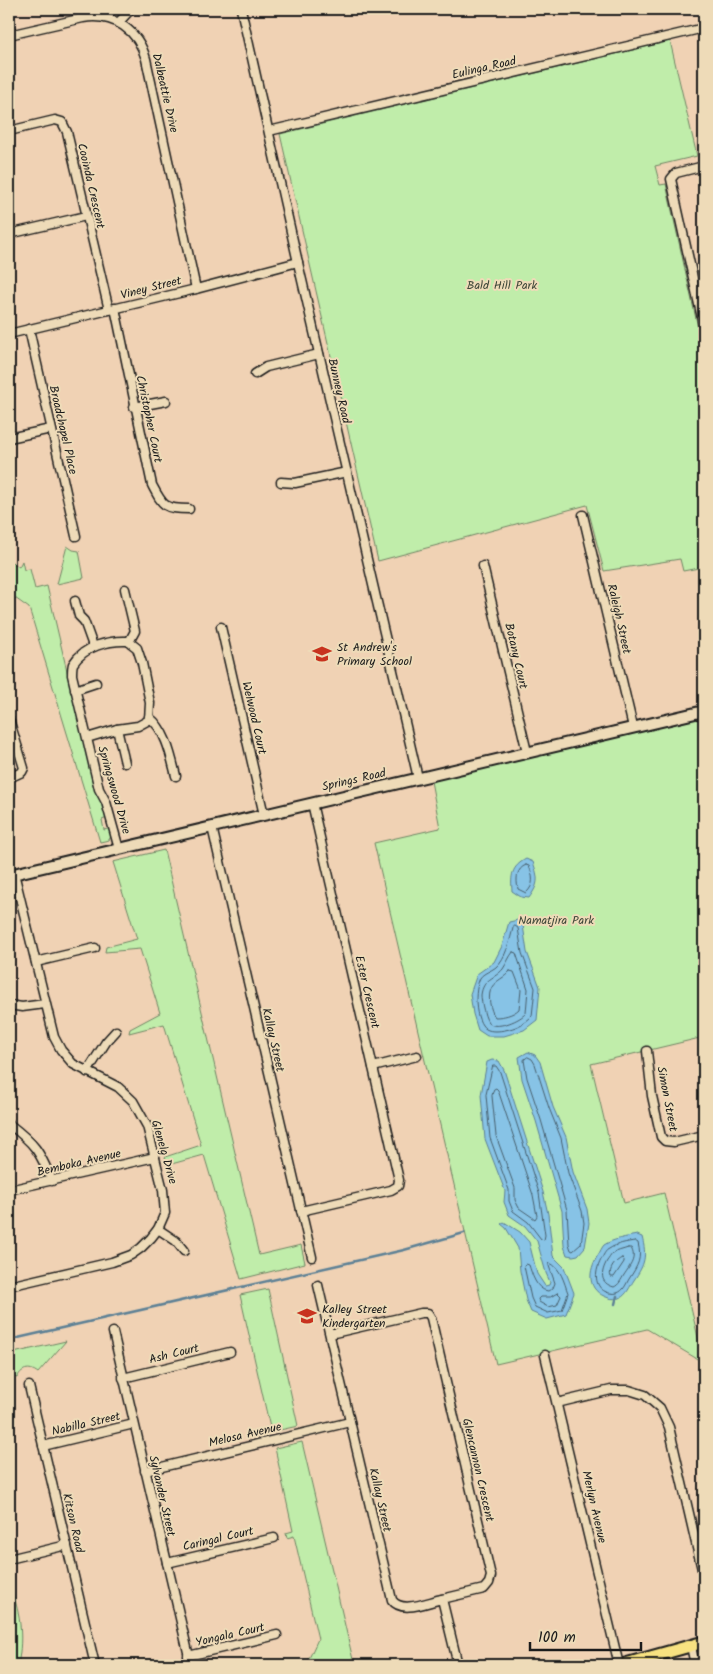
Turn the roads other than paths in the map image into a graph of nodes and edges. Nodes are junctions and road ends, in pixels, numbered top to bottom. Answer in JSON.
{"nodes":[{"id":1,"x":131,"y":9,"type":"edge"},
{"id":2,"x":243,"y":9,"type":"edge"},
{"id":3,"x":119,"y":22,"type":"junction"},
{"id":4,"x":704,"y":28,"type":"edge"},
{"id":5,"x":9,"y":35,"type":"edge"},
{"id":6,"x":9,"y":131,"type":"edge"},
{"id":7,"x":269,"y":131,"type":"junction"},
{"id":8,"x":704,"y":166,"type":"edge"},
{"id":9,"x":86,"y":216,"type":"junction"},
{"id":10,"x":9,"y":234,"type":"edge"},
{"id":11,"x":298,"y":262,"type":"junction"},
{"id":12,"x":196,"y":289,"type":"junction"},
{"id":13,"x":112,"y":309,"type":"junction"},
{"id":14,"x":704,"y":327,"type":"edge"},
{"id":15,"x":29,"y":329,"type":"junction"},
{"id":16,"x":9,"y":334,"type":"edge"},
{"id":17,"x":319,"y":354,"type":"junction"},
{"id":18,"x":255,"y":374,"type":"dead end"},
{"id":19,"x":166,"y":401,"type":"dead end"},
{"id":20,"x":134,"y":407,"type":"junction"},
{"id":21,"x":51,"y":428,"type":"junction"},
{"id":22,"x":9,"y":438,"type":"edge"},
{"id":23,"x":347,"y":472,"type":"junction"},
{"id":24,"x":281,"y":482,"type":"dead end"},
{"id":25,"x":189,"y":509,"type":"dead end"},
{"id":26,"x":583,"y":515,"type":"dead end"},
{"id":27,"x":76,"y":536,"type":"dead end"},
{"id":28,"x":483,"y":566,"type":"dead end"},
{"id":29,"x":125,"y":589,"type":"dead end"},
{"id":30,"x":75,"y":601,"type":"dead end"},
{"id":31,"x":221,"y":627,"type":"dead end"},
{"id":32,"x":129,"y":642,"type":"junction"},
{"id":33,"x":93,"y":646,"type":"junction"},
{"id":34,"x":96,"y":683,"type":"dead end"},
{"id":35,"x":75,"y":690,"type":"junction"},
{"id":36,"x":704,"y":711,"type":"edge"},
{"id":37,"x":149,"y":717,"type":"junction"},
{"id":38,"x":9,"y":719,"type":"edge"},
{"id":39,"x":633,"y":728,"type":"junction"},
{"id":40,"x":117,"y":729,"type":"junction"},
{"id":41,"x":87,"y":738,"type":"junction"},
{"id":42,"x":527,"y":752,"type":"junction"},
{"id":43,"x":125,"y":763,"type":"dead end"},
{"id":44,"x":176,"y":776,"type":"dead end"},
{"id":45,"x":9,"y":778,"type":"edge"},
{"id":46,"x":418,"y":778,"type":"junction"},
{"id":47,"x":312,"y":803,"type":"junction"},
{"id":48,"x":264,"y":814,"type":"junction"},
{"id":49,"x":212,"y":827,"type":"junction"},
{"id":50,"x":118,"y":849,"type":"junction"},
{"id":51,"x":11,"y":874,"type":"edge"},
{"id":52,"x":95,"y":948,"type":"dead end"},
{"id":53,"x":36,"y":962,"type":"junction"},
{"id":54,"x":45,"y":1004,"type":"junction"},
{"id":55,"x":9,"y":1005,"type":"edge"},
{"id":56,"x":116,"y":1030,"type":"dead end"},
{"id":57,"x":647,"y":1051,"type":"dead end"},
{"id":58,"x":417,"y":1056,"type":"dead end"},
{"id":59,"x":373,"y":1066,"type":"junction"},
{"id":60,"x":88,"y":1072,"type":"junction"},
{"id":61,"x":9,"y":1124,"type":"edge"},
{"id":62,"x":704,"y":1137,"type":"edge"},
{"id":63,"x":155,"y":1157,"type":"junction"},
{"id":64,"x":52,"y":1181,"type":"junction"},
{"id":65,"x":9,"y":1190,"type":"edge"},
{"id":66,"x":301,"y":1211,"type":"junction"},
{"id":67,"x":158,"y":1229,"type":"junction"},
{"id":68,"x":184,"y":1251,"type":"dead end"},
{"id":69,"x":312,"y":1257,"type":"dead end"},
{"id":70,"x":318,"y":1285,"type":"dead end"},
{"id":71,"x":9,"y":1286,"type":"edge"},
{"id":72,"x":113,"y":1332,"type":"dead end"},
{"id":73,"x":330,"y":1334,"type":"junction"},
{"id":74,"x":230,"y":1352,"type":"dead end"},
{"id":75,"x":546,"y":1355,"type":"dead end"},
{"id":76,"x":123,"y":1378,"type":"junction"},
{"id":77,"x":29,"y":1386,"type":"dead end"},
{"id":78,"x":557,"y":1402,"type":"junction"},
{"id":79,"x":350,"y":1422,"type":"junction"},
{"id":80,"x":134,"y":1424,"type":"junction"},
{"id":81,"x":43,"y":1446,"type":"junction"},
{"id":82,"x":145,"y":1471,"type":"junction"},
{"id":83,"x":274,"y":1538,"type":"dead end"},
{"id":84,"x":67,"y":1545,"type":"junction"},
{"id":85,"x":9,"y":1559,"type":"edge"},
{"id":86,"x":166,"y":1563,"type":"junction"},
{"id":87,"x":704,"y":1578,"type":"edge"},
{"id":88,"x":442,"y":1599,"type":"junction"},
{"id":89,"x":277,"y":1635,"type":"dead end"},
{"id":90,"x":704,"y":1642,"type":"edge"},
{"id":91,"x":691,"y":1646,"type":"junction"},
{"id":92,"x":188,"y":1656,"type":"junction"},
{"id":93,"x":95,"y":1665,"type":"edge"},
{"id":94,"x":190,"y":1665,"type":"edge"},
{"id":95,"x":458,"y":1665,"type":"edge"},
{"id":96,"x":621,"y":1665,"type":"edge"},
{"id":97,"x":696,"y":1665,"type":"edge"}],
"edges":[{"from":1,"to":3,"type":"street"},
{"from":2,"to":7,"type":"street","name":"Bunney Road"},
{"from":3,"to":5,"type":"street"},
{"from":3,"to":12,"type":"street","name":"Dalbeattie Drive"},
{"from":4,"to":7,"type":"street","name":"Eulinga Road"},
{"from":6,"to":9,"type":"street","name":"Cooinda Crescent"},
{"from":7,"to":11,"type":"street","name":"Bunney Road"},
{"from":8,"to":14,"type":"street"},
{"from":9,"to":10,"type":"street"},
{"from":9,"to":13,"type":"street","name":"Cooinda Crescent"},
{"from":11,"to":12,"type":"street","name":"Viney Street"},
{"from":11,"to":17,"type":"street","name":"Bunney Road"},
{"from":12,"to":13,"type":"street","name":"Viney Street"},
{"from":13,"to":15,"type":"street","name":"Viney Street"},
{"from":13,"to":20,"type":"street","name":"Christopher Court"},
{"from":15,"to":16,"type":"street","name":"Viney Street"},
{"from":15,"to":21,"type":"street","name":"Broadchapel Place"},
{"from":17,"to":18,"type":"street"},
{"from":17,"to":23,"type":"street","name":"Bunney Road"},
{"from":19,"to":20,"type":"street"},
{"from":20,"to":25,"type":"street","name":"Christopher Court"},
{"from":21,"to":22,"type":"street"},
{"from":21,"to":27,"type":"street","name":"Broadchapel Place"},
{"from":23,"to":24,"type":"street"},
{"from":23,"to":46,"type":"street","name":"Bunney Road"},
{"from":26,"to":39,"type":"street","name":"Raleigh Street"},
{"from":28,"to":42,"type":"street","name":"Botany Court"},
{"from":29,"to":32,"type":"street"},
{"from":30,"to":33,"type":"street"},
{"from":31,"to":48,"type":"street","name":"Welwood Court"},
{"from":32,"to":33,"type":"street"},
{"from":32,"to":37,"type":"street"},
{"from":33,"to":35,"type":"street","name":"Springswood Drive"},
{"from":34,"to":35,"type":"street"},
{"from":35,"to":41,"type":"street","name":"Springswood Drive"},
{"from":36,"to":39,"type":"main road","name":"Springs Road"},
{"from":37,"to":40,"type":"street","name":"Springswood Drive"},
{"from":37,"to":44,"type":"street"},
{"from":38,"to":45,"type":"street"},
{"from":39,"to":42,"type":"main road","name":"Springs Road"},
{"from":40,"to":41,"type":"street","name":"Springswood Drive"},
{"from":40,"to":43,"type":"street"},
{"from":41,"to":50,"type":"street","name":"Springswood Drive"},
{"from":42,"to":46,"type":"main road","name":"Springs Road"},
{"from":46,"to":47,"type":"main road","name":"Springs Road"},
{"from":47,"to":48,"type":"main road","name":"Springs Road"},
{"from":47,"to":59,"type":"street","name":"Ester Crescent"},
{"from":48,"to":49,"type":"main road","name":"Springs Road"},
{"from":49,"to":50,"type":"main road","name":"Springs Road"},
{"from":49,"to":66,"type":"street","name":"Kallay Street"},
{"from":50,"to":51,"type":"main road","name":"Springs Road"},
{"from":51,"to":53,"type":"street","name":"Glenelg Drive"},
{"from":52,"to":53,"type":"street"},
{"from":53,"to":54,"type":"street","name":"Glenelg Drive"},
{"from":54,"to":55,"type":"street"},
{"from":54,"to":60,"type":"street","name":"Glenelg Drive"},
{"from":56,"to":60,"type":"street"},
{"from":57,"to":62,"type":"street","name":"Simon Street"},
{"from":58,"to":59,"type":"street"},
{"from":59,"to":66,"type":"street","name":"Ester Crescent"},
{"from":60,"to":63,"type":"street","name":"Glenelg Drive"},
{"from":61,"to":64,"type":"street"},
{"from":63,"to":64,"type":"street","name":"Bemboka Avenue"},
{"from":63,"to":67,"type":"street","name":"Glenelg Drive"},
{"from":64,"to":65,"type":"street","name":"Bemboka Avenue"},
{"from":66,"to":69,"type":"street","name":"Kallay Street"},
{"from":67,"to":68,"type":"street"},
{"from":67,"to":71,"type":"street","name":"Glenelg Drive"},
{"from":70,"to":73,"type":"street","name":"Kallay Street"},
{"from":72,"to":76,"type":"street","name":"Sylvander Street"},
{"from":73,"to":79,"type":"street","name":"Kallay Street"},
{"from":73,"to":88,"type":"street","name":"Glencannon Crescent"},
{"from":74,"to":76,"type":"street","name":"Ash Court"},
{"from":75,"to":78,"type":"street","name":"Merlyn Avenue"},
{"from":76,"to":80,"type":"street","name":"Sylvander Street"},
{"from":77,"to":81,"type":"street","name":"Kitson Road"},
{"from":78,"to":87,"type":"street"},
{"from":78,"to":96,"type":"street","name":"Merlyn Avenue"},
{"from":79,"to":82,"type":"street","name":"Melosa Avenue"},
{"from":79,"to":88,"type":"street","name":"Kallay Street"},
{"from":80,"to":81,"type":"street","name":"Nabilla Street"},
{"from":80,"to":82,"type":"street","name":"Sylvander Street"},
{"from":81,"to":84,"type":"street","name":"Kitson Road"},
{"from":82,"to":86,"type":"street","name":"Sylvander Street"},
{"from":83,"to":86,"type":"street","name":"Caringal Court"},
{"from":84,"to":85,"type":"street"},
{"from":84,"to":93,"type":"street","name":"Kitson Road"},
{"from":86,"to":92,"type":"street","name":"Sylvander Street"},
{"from":88,"to":95,"type":"street"},
{"from":89,"to":92,"type":"street","name":"Yongala Court"},
{"from":90,"to":91,"type":"main road"},
{"from":91,"to":96,"type":"main road"},
{"from":91,"to":97,"type":"street"},
{"from":92,"to":94,"type":"street","name":"Sylvander Street"}]}
